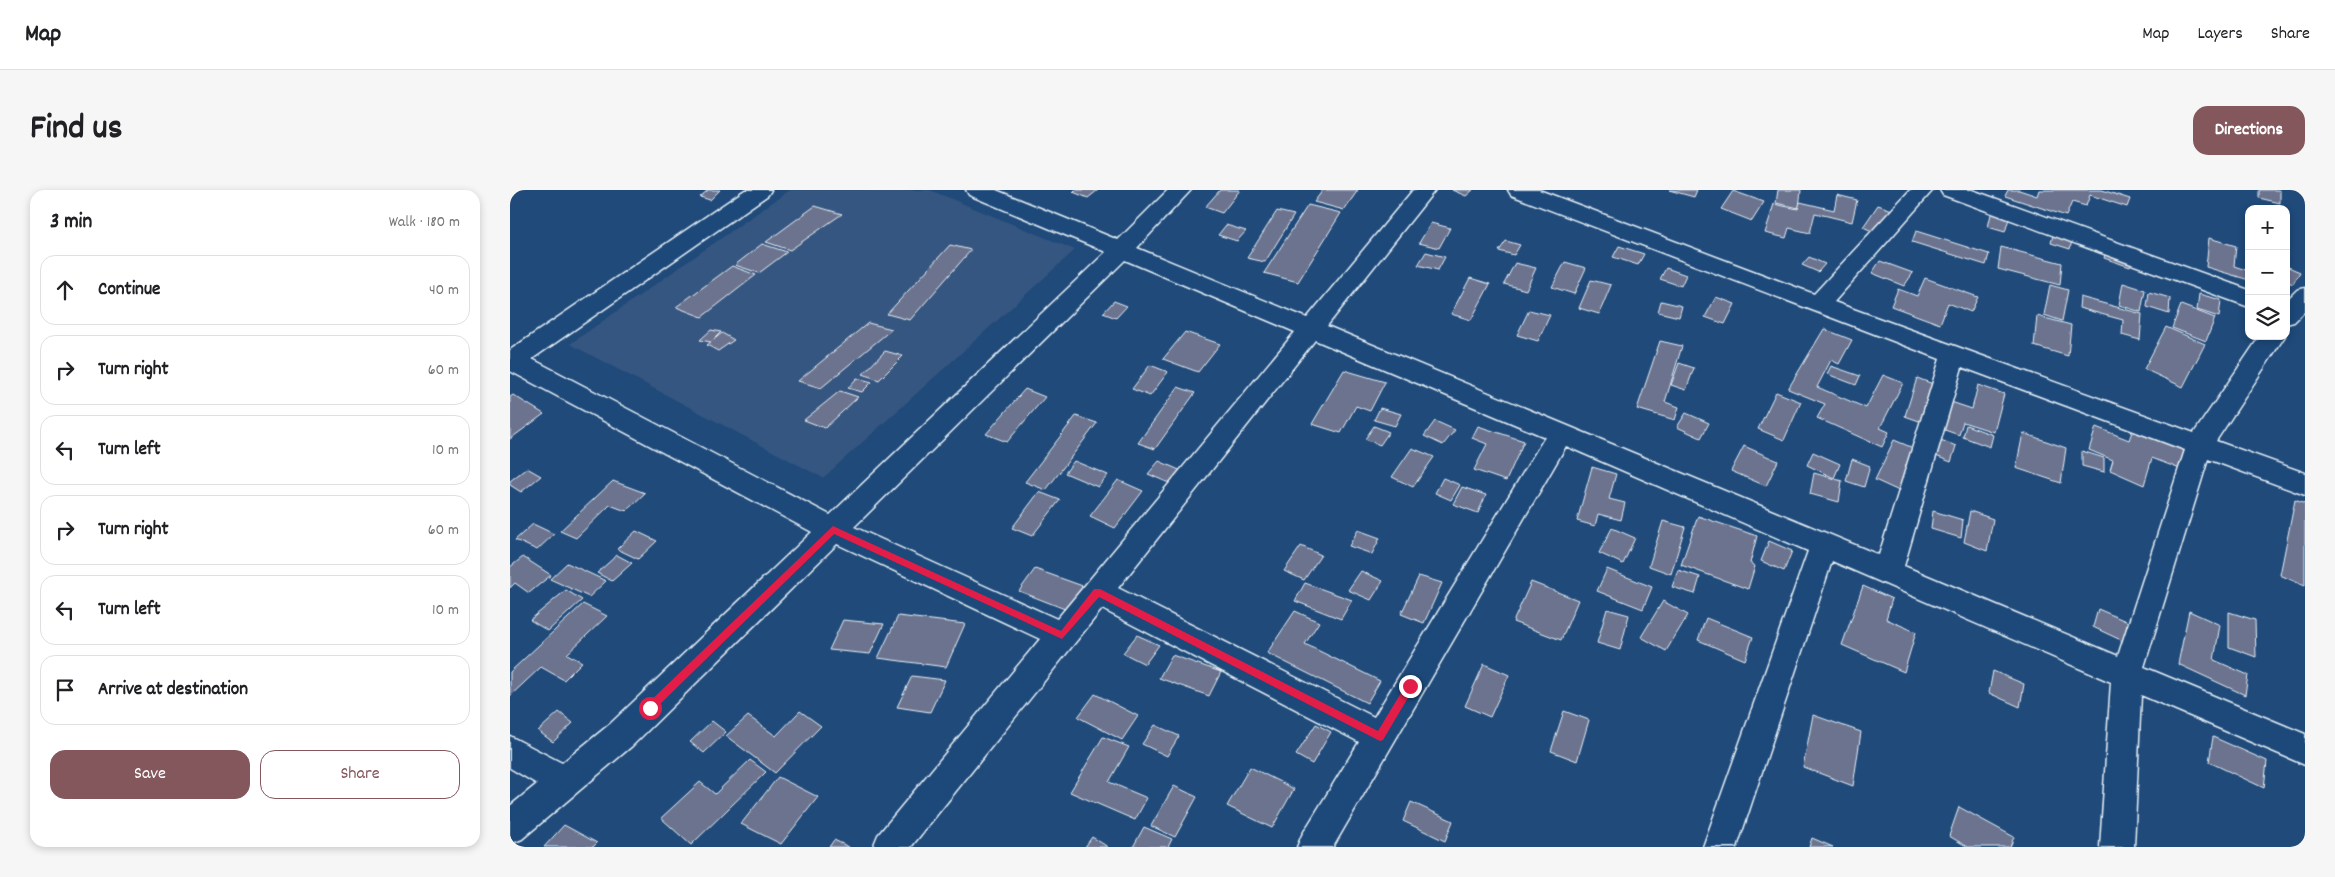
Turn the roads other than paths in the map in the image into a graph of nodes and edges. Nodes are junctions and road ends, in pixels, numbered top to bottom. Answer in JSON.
{"nodes":[{"id":1,"x":760,"y":190,"type":"edge"},
{"id":2,"x":977,"y":190,"type":"edge"},
{"id":3,"x":1180,"y":190,"type":"edge"},
{"id":4,"x":1424,"y":190,"type":"edge"},
{"id":5,"x":1519,"y":190,"type":"edge"},
{"id":6,"x":1922,"y":190,"type":"edge"},
{"id":7,"x":1951,"y":190,"type":"edge"},
{"id":8,"x":1121,"y":251,"type":"junction"},
{"id":9,"x":2305,"y":296,"type":"edge"},
{"id":10,"x":2245,"y":298,"type":"edge"},
{"id":11,"x":1818,"y":305,"type":"junction"},
{"id":12,"x":2291,"y":315,"type":"edge"},
{"id":13,"x":1311,"y":329,"type":"junction"},
{"id":14,"x":2270,"y":340,"type":"edge"},
{"id":15,"x":1953,"y":355,"type":"junction"},
{"id":16,"x":511,"y":361,"type":"edge"},
{"id":17,"x":1561,"y":433,"type":"junction"},
{"id":18,"x":2199,"y":446,"type":"junction"},
{"id":19,"x":2305,"y":484,"type":"edge"},
{"id":20,"x":833,"y":530,"type":"junction"},
{"id":21,"x":1824,"y":545,"type":"junction"},
{"id":22,"x":1888,"y":572,"type":"junction"},
{"id":23,"x":1097,"y":592,"type":"junction"},
{"id":24,"x":1062,"y":635,"type":"junction"},
{"id":25,"x":2127,"y":674,"type":"junction"},
{"id":26,"x":1380,"y":736,"type":"junction"},
{"id":27,"x":2305,"y":750,"type":"edge"},
{"id":28,"x":510,"y":751,"type":"edge"},
{"id":29,"x":565,"y":782,"type":"junction"},
{"id":30,"x":510,"y":828,"type":"edge"},
{"id":31,"x":890,"y":847,"type":"edge"},
{"id":32,"x":1314,"y":847,"type":"edge"},
{"id":33,"x":1720,"y":847,"type":"edge"},
{"id":34,"x":2117,"y":847,"type":"edge"}],
"edges":[{"from":1,"to":16,"type":"street"},
{"from":2,"to":8,"type":"street"},
{"from":3,"to":8,"type":"street"},
{"from":4,"to":13,"type":"street"},
{"from":5,"to":11,"type":"street"},
{"from":6,"to":11,"type":"street"},
{"from":7,"to":10,"type":"street"},
{"from":8,"to":13,"type":"street"},
{"from":8,"to":20,"type":"street"},
{"from":9,"to":12,"type":"street"},
{"from":11,"to":15,"type":"street"},
{"from":13,"to":17,"type":"street"},
{"from":13,"to":23,"type":"street"},
{"from":14,"to":18,"type":"street"},
{"from":15,"to":18,"type":"street"},
{"from":15,"to":22,"type":"street"},
{"from":16,"to":20,"type":"street"},
{"from":17,"to":21,"type":"street"},
{"from":17,"to":26,"type":"street"},
{"from":18,"to":19,"type":"street"},
{"from":18,"to":25,"type":"street"},
{"from":20,"to":24,"type":"street"},
{"from":20,"to":29,"type":"street"},
{"from":21,"to":22,"type":"street"},
{"from":21,"to":33,"type":"street"},
{"from":22,"to":25,"type":"street"},
{"from":23,"to":24,"type":"street"},
{"from":23,"to":26,"type":"street"},
{"from":24,"to":31,"type":"street"},
{"from":25,"to":27,"type":"street"},
{"from":25,"to":34,"type":"street"},
{"from":26,"to":32,"type":"street"},
{"from":28,"to":29,"type":"street"},
{"from":29,"to":30,"type":"street"}]}
